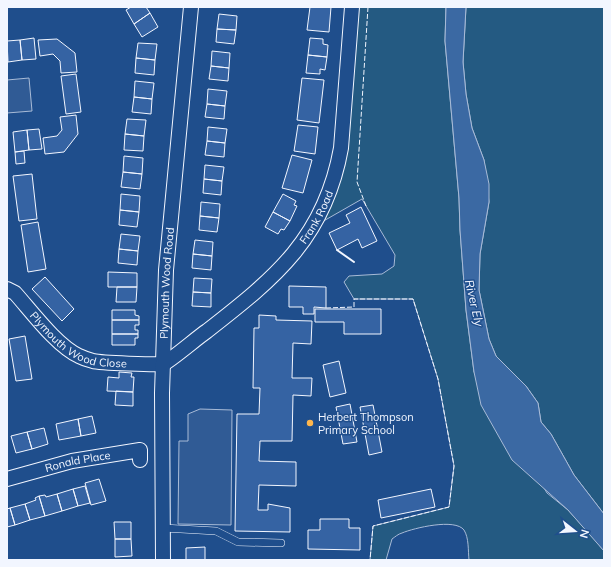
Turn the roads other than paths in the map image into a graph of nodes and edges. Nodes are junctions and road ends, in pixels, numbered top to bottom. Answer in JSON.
{"nodes":[{"id":1,"x":191,"y":7,"type":"edge"},
{"id":2,"x":352,"y":7,"type":"edge"},
{"id":3,"x":7,"y":289,"type":"edge"},
{"id":4,"x":163,"y":364,"type":"junction"},
{"id":5,"x":140,"y":460,"type":"dead end"},
{"id":6,"x":7,"y":479,"type":"edge"},
{"id":7,"x":163,"y":528,"type":"junction"},
{"id":8,"x":281,"y":543,"type":"dead end"},
{"id":9,"x":163,"y":560,"type":"edge"}],
"edges":[{"from":1,"to":4,"type":"street","name":"Plymouth Wood Road"},
{"from":2,"to":4,"type":"street","name":"Frank Road"},
{"from":3,"to":4,"type":"street","name":"Plymouth Wood Close"},
{"from":4,"to":7,"type":"street","name":"Plymouth Wood Road"},
{"from":5,"to":6,"type":"street","name":"Ronald Place"},
{"from":7,"to":8,"type":"lane"},
{"from":7,"to":9,"type":"street","name":"Plymouth Wood Road"}]}
